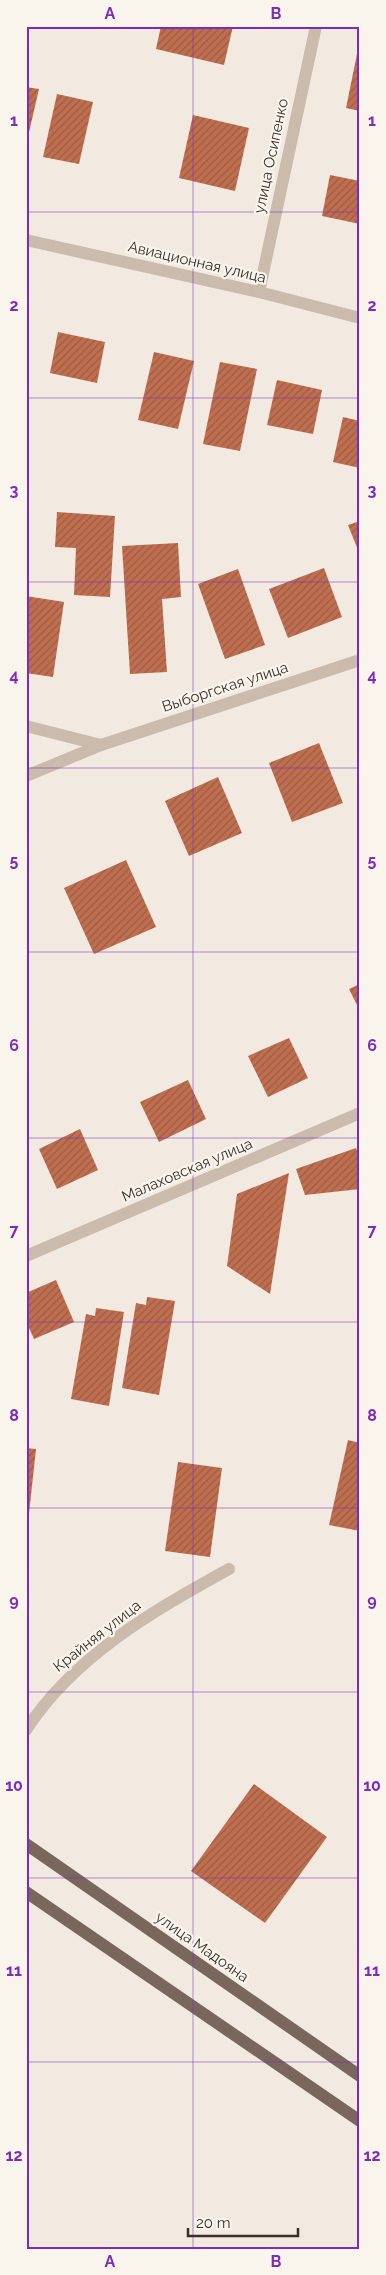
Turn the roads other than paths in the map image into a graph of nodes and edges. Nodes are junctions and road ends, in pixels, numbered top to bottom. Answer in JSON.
{"nodes":[{"id":1,"x":316,"y":26,"type":"edge"},
{"id":2,"x":26,"y":240,"type":"edge"},
{"id":3,"x":259,"y":292,"type":"junction"},
{"id":4,"x":360,"y":318,"type":"edge"},
{"id":5,"x":360,"y":660,"type":"edge"},
{"id":6,"x":26,"y":726,"type":"edge"},
{"id":7,"x":101,"y":745,"type":"junction"},
{"id":8,"x":26,"y":776,"type":"edge"},
{"id":9,"x":360,"y":1113,"type":"edge"},
{"id":10,"x":26,"y":1256,"type":"edge"},
{"id":11,"x":229,"y":1570,"type":"dead end"},
{"id":12,"x":26,"y":1730,"type":"edge"},
{"id":13,"x":26,"y":1844,"type":"edge"},
{"id":14,"x":26,"y":1892,"type":"edge"},
{"id":15,"x":360,"y":2076,"type":"edge"},
{"id":16,"x":360,"y":2121,"type":"edge"}],
"edges":[{"from":1,"to":3,"type":"street","name":"улица Осипенко"},
{"from":2,"to":3,"type":"street","name":"Авиационная улица"},
{"from":3,"to":4,"type":"street","name":"Авиационная улица"},
{"from":5,"to":7,"type":"street","name":"Выборгская улица"},
{"from":6,"to":7,"type":"street"},
{"from":7,"to":8,"type":"street","name":"Выборгская улица"},
{"from":9,"to":10,"type":"street","name":"Малаховская улица"},
{"from":11,"to":12,"type":"street","name":"Крайняя улица"},
{"from":13,"to":15,"type":"main road","name":"улица Мадояна"},
{"from":14,"to":16,"type":"main road"}]}
